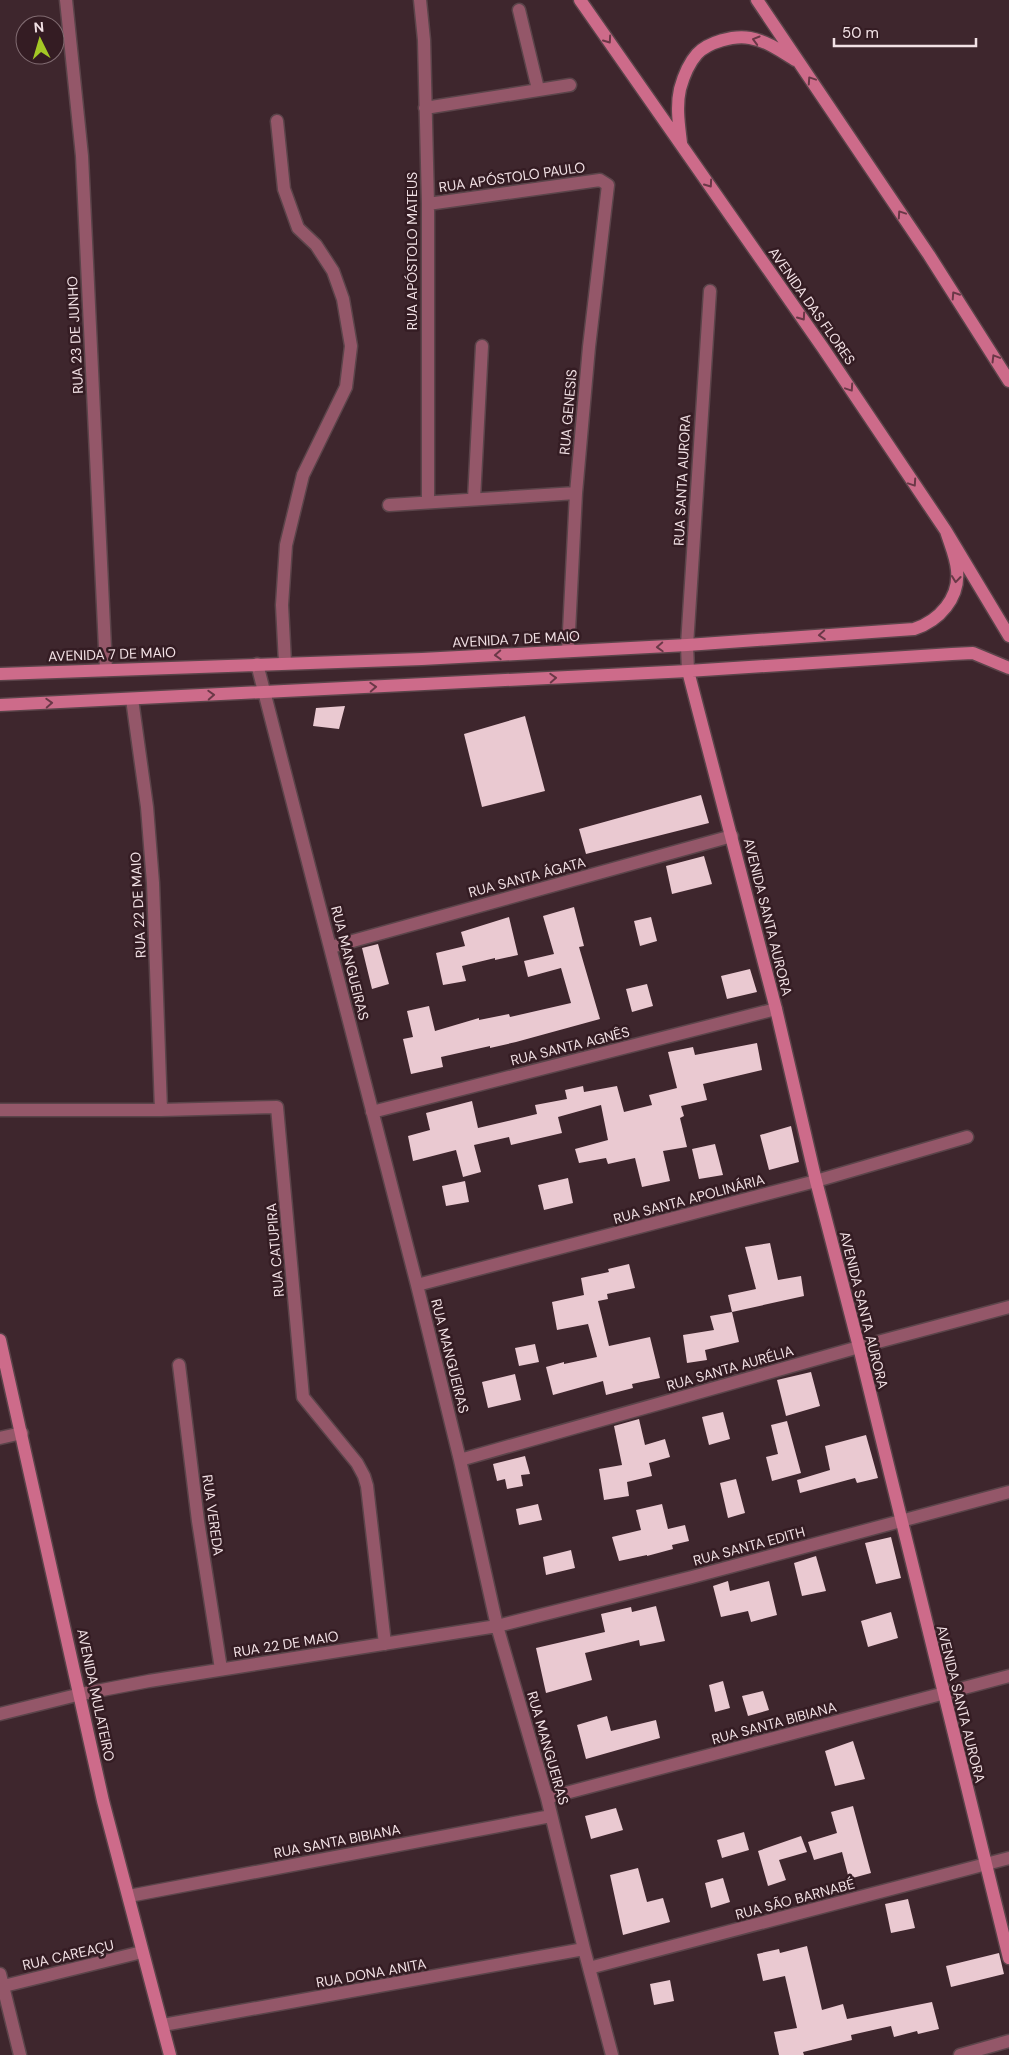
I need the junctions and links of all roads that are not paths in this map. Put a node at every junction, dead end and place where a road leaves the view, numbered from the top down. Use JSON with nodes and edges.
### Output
{"nodes":[{"id":1,"x":66,"y":0,"type":"edge"},
{"id":2,"x":420,"y":0,"type":"edge"},
{"id":3,"x":580,"y":0,"type":"edge"},
{"id":4,"x":757,"y":0,"type":"edge"},
{"id":5,"x":519,"y":10,"type":"dead end"},
{"id":6,"x":799,"y":62,"type":"junction"},
{"id":7,"x":570,"y":85,"type":"dead end"},
{"id":8,"x":538,"y":89,"type":"junction"},
{"id":9,"x":425,"y":108,"type":"junction"},
{"id":10,"x":277,"y":121,"type":"dead end"},
{"id":11,"x":681,"y":144,"type":"junction"},
{"id":12,"x":600,"y":180,"type":"joint"},
{"id":13,"x":428,"y":204,"type":"junction"},
{"id":14,"x":710,"y":291,"type":"dead end"},
{"id":15,"x":482,"y":346,"type":"dead end"},
{"id":16,"x":1009,"y":381,"type":"edge"},
{"id":17,"x":576,"y":493,"type":"junction"},
{"id":18,"x":474,"y":499,"type":"junction"},
{"id":19,"x":428,"y":502,"type":"junction"},
{"id":20,"x":389,"y":505,"type":"dead end"},
{"id":21,"x":946,"y":532,"type":"junction"},
{"id":22,"x":1009,"y":636,"type":"edge"},
{"id":23,"x":687,"y":645,"type":"junction"},
{"id":24,"x":568,"y":651,"type":"junction"},
{"id":25,"x":285,"y":663,"type":"junction"},
{"id":26,"x":257,"y":664,"type":"junction"},
{"id":27,"x":1009,"y":668,"type":"edge"},
{"id":28,"x":106,"y":670,"type":"junction"},
{"id":29,"x":688,"y":671,"type":"junction"},
{"id":30,"x":0,"y":674,"type":"edge"},
{"id":31,"x":264,"y":693,"type":"junction"},
{"id":32,"x":132,"y":699,"type":"junction"},
{"id":33,"x":0,"y":705,"type":"edge"},
{"id":34,"x":732,"y":836,"type":"junction"},
{"id":35,"x":331,"y":946,"type":"junction"},
{"id":36,"x":776,"y":1009,"type":"junction"},
{"id":37,"x":0,"y":1110,"type":"edge"},
{"id":38,"x":161,"y":1110,"type":"junction"},
{"id":39,"x":372,"y":1112,"type":"junction"},
{"id":40,"x":967,"y":1137,"type":"dead end"},
{"id":41,"x":816,"y":1181,"type":"junction"},
{"id":42,"x":417,"y":1285,"type":"junction"},
{"id":43,"x":1009,"y":1307,"type":"edge"},
{"id":44,"x":0,"y":1340,"type":"edge"},
{"id":45,"x":859,"y":1347,"type":"junction"},
{"id":46,"x":179,"y":1365,"type":"dead end"},
{"id":47,"x":22,"y":1433,"type":"junction"},
{"id":48,"x":0,"y":1438,"type":"edge"},
{"id":49,"x":460,"y":1460,"type":"junction"},
{"id":50,"x":1009,"y":1492,"type":"edge"},
{"id":51,"x":902,"y":1520,"type":"junction"},
{"id":52,"x":497,"y":1626,"type":"junction"},
{"id":53,"x":385,"y":1644,"type":"junction"},
{"id":54,"x":221,"y":1669,"type":"junction"},
{"id":55,"x":1009,"y":1676,"type":"edge"},
{"id":56,"x":81,"y":1694,"type":"junction"},
{"id":57,"x":944,"y":1694,"type":"junction"},
{"id":58,"x":0,"y":1714,"type":"edge"},
{"id":59,"x":547,"y":1798,"type":"junction"},
{"id":60,"x":552,"y":1816,"type":"junction"},
{"id":61,"x":1009,"y":1858,"type":"edge"},
{"id":62,"x":985,"y":1864,"type":"junction"},
{"id":63,"x":128,"y":1896,"type":"junction"},
{"id":64,"x":584,"y":1949,"type":"junction"},
{"id":65,"x":142,"y":1952,"type":"junction"},
{"id":66,"x":1009,"y":1958,"type":"edge"},
{"id":67,"x":589,"y":1968,"type":"junction"},
{"id":68,"x":1,"y":1982,"type":"edge"},
{"id":69,"x":163,"y":2025,"type":"junction"},
{"id":70,"x":1009,"y":2041,"type":"edge"},
{"id":71,"x":20,"y":2055,"type":"edge"},
{"id":72,"x":170,"y":2055,"type":"edge"},
{"id":73,"x":612,"y":2055,"type":"edge"},
{"id":74,"x":960,"y":2055,"type":"edge"}],
"edges":[{"from":1,"to":28,"type":"street","name":"RUA 23 DE JUNHO"},
{"from":2,"to":9,"type":"street","name":"RUA APÓSTOLO MATEUS"},
{"from":3,"to":11,"type":"main road","name":"AVENIDA DAS FLORES","one_way":true},
{"from":4,"to":6,"type":"main road"},
{"from":5,"to":8,"type":"street"},
{"from":6,"to":11,"type":"main road","one_way":true},
{"from":16,"to":6,"type":"main road","one_way":true},
{"from":7,"to":8,"type":"street"},
{"from":8,"to":9,"type":"street"},
{"from":9,"to":13,"type":"street","name":"RUA APÓSTOLO MATEUS"},
{"from":10,"to":25,"type":"street"},
{"from":11,"to":21,"type":"main road","name":"AVENIDA DAS FLORES","one_way":true},
{"from":12,"to":13,"type":"street","name":"RUA APÓSTOLO PAULO"},
{"from":12,"to":17,"type":"street","name":"RUA GENESIS"},
{"from":13,"to":19,"type":"street","name":"RUA APÓSTOLO MATEUS"},
{"from":14,"to":23,"type":"street","name":"RUA SANTA AURORA"},
{"from":15,"to":18,"type":"street"},
{"from":17,"to":18,"type":"street"},
{"from":17,"to":24,"type":"street","name":"RUA GENESIS"},
{"from":18,"to":19,"type":"street"},
{"from":19,"to":20,"type":"street"},
{"from":21,"to":22,"type":"main road","name":"AVENIDA DAS FLORES"},
{"from":21,"to":23,"type":"main road","name":"AVENIDA 7 DE MAIO","one_way":true},
{"from":23,"to":24,"type":"main road","name":"AVENIDA 7 DE MAIO","one_way":true},
{"from":23,"to":29,"type":"street","name":"RUA SANTA AURORA"},
{"from":24,"to":25,"type":"main road","name":"AVENIDA 7 DE MAIO","one_way":true},
{"from":25,"to":26,"type":"main road","name":"AVENIDA 7 DE MAIO"},
{"from":26,"to":28,"type":"main road","name":"AVENIDA 7 DE MAIO"},
{"from":26,"to":31,"type":"street","name":"RUA MANGUEIRAS"},
{"from":27,"to":29,"type":"main road"},
{"from":28,"to":30,"type":"main road","name":"AVENIDA 7 DE MAIO"},
{"from":31,"to":29,"type":"main road","one_way":true},
{"from":29,"to":34,"type":"main road","name":"AVENIDA SANTA AURORA"},
{"from":32,"to":31,"type":"main road","one_way":true},
{"from":31,"to":35,"type":"street","name":"RUA MANGUEIRAS"},
{"from":33,"to":32,"type":"main road","one_way":true},
{"from":32,"to":38,"type":"street","name":"RUA 22 DE MAIO"},
{"from":34,"to":35,"type":"street","name":"RUA SANTA ÁGATA"},
{"from":34,"to":36,"type":"main road","name":"AVENIDA SANTA AURORA"},
{"from":35,"to":39,"type":"street","name":"RUA MANGUEIRAS"},
{"from":36,"to":39,"type":"street","name":"RUA SANTA AGNÊS"},
{"from":36,"to":41,"type":"main road","name":"AVENIDA SANTA AURORA"},
{"from":37,"to":38,"type":"street","name":"RUA CATUPIRA"},
{"from":38,"to":53,"type":"street","name":"RUA CATUPIRA"},
{"from":39,"to":42,"type":"street","name":"RUA MANGUEIRAS"},
{"from":40,"to":41,"type":"street","name":"RUA SANTA APOLINÁRIA"},
{"from":41,"to":42,"type":"street","name":"RUA SANTA APOLINÁRIA"},
{"from":41,"to":45,"type":"main road","name":"AVENIDA SANTA AURORA"},
{"from":42,"to":49,"type":"street","name":"RUA MANGUEIRAS"},
{"from":43,"to":45,"type":"street","name":"RUA SANTA AURÉLIA"},
{"from":44,"to":47,"type":"main road","name":"AVENIDA MULATEIRO"},
{"from":45,"to":49,"type":"street","name":"RUA SANTA AURÉLIA"},
{"from":45,"to":51,"type":"main road","name":"AVENIDA SANTA AURORA"},
{"from":46,"to":54,"type":"street","name":"RUA VEREDA"},
{"from":47,"to":48,"type":"street"},
{"from":47,"to":56,"type":"main road","name":"AVENIDA MULATEIRO"},
{"from":49,"to":52,"type":"street","name":"RUA MANGUEIRAS"},
{"from":50,"to":51,"type":"street","name":"RUA SANTA EDITH"},
{"from":51,"to":52,"type":"street","name":"RUA SANTA EDITH"},
{"from":51,"to":57,"type":"main road","name":"AVENIDA SANTA AURORA"},
{"from":52,"to":53,"type":"street","name":"RUA 22 DE MAIO"},
{"from":52,"to":59,"type":"street","name":"RUA MANGUEIRAS"},
{"from":53,"to":54,"type":"street","name":"RUA 22 DE MAIO"},
{"from":54,"to":56,"type":"street","name":"RUA 22 DE MAIO"},
{"from":55,"to":57,"type":"street","name":"RUA SANTA BIBIANA"},
{"from":56,"to":58,"type":"street"},
{"from":56,"to":63,"type":"main road","name":"AVENIDA MULATEIRO"},
{"from":57,"to":59,"type":"street","name":"RUA SANTA BIBIANA"},
{"from":57,"to":62,"type":"main road","name":"AVENIDA SANTA AURORA"},
{"from":59,"to":60,"type":"street","name":"RUA MANGUEIRAS"},
{"from":60,"to":63,"type":"street","name":"RUA SANTA BIBIANA"},
{"from":60,"to":64,"type":"street","name":"RUA MANGUEIRAS"},
{"from":61,"to":62,"type":"street","name":"RUA SÃO BARNABÉ"},
{"from":62,"to":66,"type":"main road","name":"AVENIDA SANTA AURORA"},
{"from":62,"to":67,"type":"street","name":"RUA SÃO BARNABÉ"},
{"from":63,"to":65,"type":"main road","name":"AVENIDA MULATEIRO"},
{"from":64,"to":67,"type":"street","name":"RUA MANGUEIRAS"},
{"from":64,"to":69,"type":"street","name":"RUA DONA ANITA"},
{"from":65,"to":68,"type":"street","name":"RUA CAREAÇU"},
{"from":65,"to":69,"type":"main road","name":"AVENIDA MULATEIRO"},
{"from":67,"to":73,"type":"street","name":"RUA MANGUEIRAS"},
{"from":68,"to":71,"type":"street"},
{"from":69,"to":72,"type":"main road","name":"AVENIDA MULATEIRO"},
{"from":70,"to":74,"type":"street"}]}
